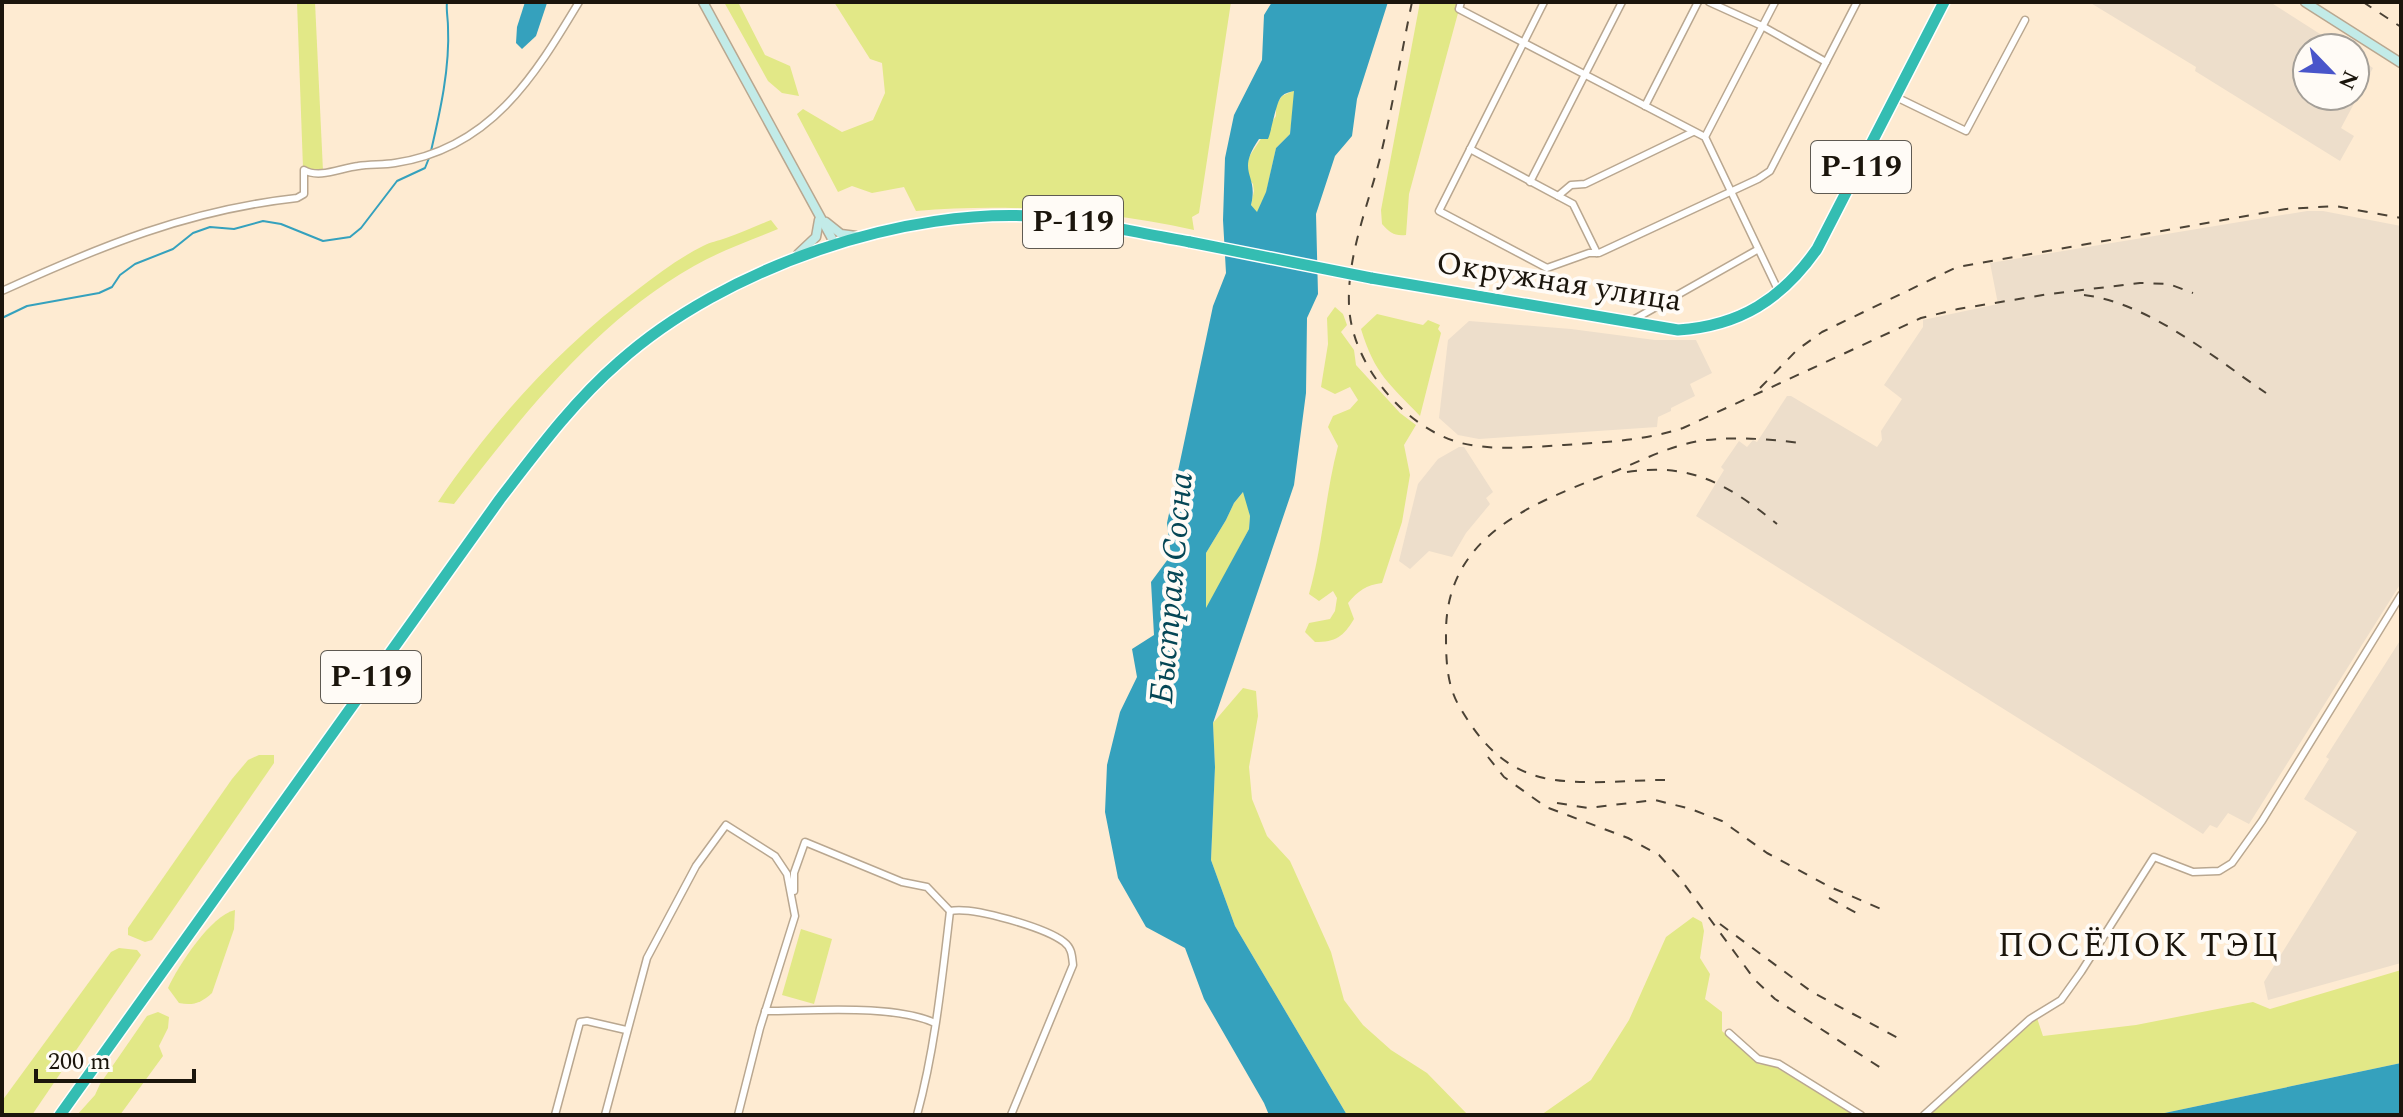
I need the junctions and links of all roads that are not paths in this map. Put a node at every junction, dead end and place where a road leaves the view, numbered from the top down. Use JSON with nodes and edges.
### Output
{"nodes":[{"id":1,"x":579,"y":2,"type":"edge"},
{"id":2,"x":703,"y":2,"type":"edge"},
{"id":3,"x":1544,"y":2,"type":"edge"},
{"id":4,"x":1622,"y":2,"type":"edge"},
{"id":5,"x":1698,"y":2,"type":"edge"},
{"id":6,"x":1709,"y":2,"type":"edge"},
{"id":7,"x":1775,"y":2,"type":"edge"},
{"id":8,"x":1857,"y":2,"type":"edge"},
{"id":9,"x":1944,"y":2,"type":"edge"},
{"id":10,"x":2305,"y":2,"type":"edge"},
{"id":11,"x":1460,"y":6,"type":"edge"},
{"id":12,"x":2025,"y":20,"type":"dead end"},
{"id":13,"x":1762,"y":26,"type":"junction"},
{"id":14,"x":1523,"y":42,"type":"junction"},
{"id":15,"x":1826,"y":62,"type":"junction"},
{"id":16,"x":2401,"y":63,"type":"edge"},
{"id":17,"x":1583,"y":74,"type":"junction"},
{"id":18,"x":1896,"y":97,"type":"junction"},
{"id":19,"x":1645,"y":106,"type":"junction"},
{"id":20,"x":1693,"y":132,"type":"junction"},
{"id":21,"x":1705,"y":137,"type":"junction"},
{"id":22,"x":1470,"y":149,"type":"junction"},
{"id":23,"x":1530,"y":182,"type":"junction"},
{"id":24,"x":1731,"y":191,"type":"junction"},
{"id":25,"x":1558,"y":196,"type":"junction"},
{"id":26,"x":819,"y":216,"type":"junction"},
{"id":27,"x":860,"y":237,"type":"junction"},
{"id":28,"x":835,"y":244,"type":"junction"},
{"id":29,"x":1757,"y":250,"type":"junction"},
{"id":30,"x":1597,"y":253,"type":"junction"},
{"id":31,"x":789,"y":263,"type":"junction"},
{"id":32,"x":2,"y":291,"type":"edge"},
{"id":33,"x":1779,"y":292,"type":"junction"},
{"id":34,"x":1626,"y":323,"type":"junction"},
{"id":35,"x":2401,"y":595,"type":"edge"},
{"id":36,"x":794,"y":907,"type":"junction"},
{"id":37,"x":950,"y":911,"type":"junction"},
{"id":38,"x":765,"y":1011,"type":"junction"},
{"id":39,"x":935,"y":1023,"type":"junction"},
{"id":40,"x":626,"y":1030,"type":"junction"},
{"id":41,"x":1729,"y":1033,"type":"dead end"},
{"id":42,"x":60,"y":1115,"type":"edge"},
{"id":43,"x":555,"y":1115,"type":"edge"},
{"id":44,"x":605,"y":1115,"type":"edge"},
{"id":45,"x":738,"y":1115,"type":"edge"},
{"id":46,"x":917,"y":1115,"type":"edge"},
{"id":47,"x":1011,"y":1115,"type":"edge"},
{"id":48,"x":1861,"y":1115,"type":"edge"},
{"id":49,"x":1924,"y":1115,"type":"edge"}],
"edges":[{"from":1,"to":32,"type":"street"},
{"from":2,"to":26,"type":"main road"},
{"from":3,"to":14,"type":"street"},
{"from":4,"to":17,"type":"street"},
{"from":5,"to":19,"type":"street"},
{"from":6,"to":13,"type":"street"},
{"from":7,"to":13,"type":"street"},
{"from":8,"to":15,"type":"street"},
{"from":9,"to":18,"type":"highway","name":"Окружная улица","number":"Р-119"},
{"from":10,"to":16,"type":"main road"},
{"from":11,"to":14,"type":"street"},
{"from":12,"to":18,"type":"street"},
{"from":13,"to":15,"type":"street"},
{"from":13,"to":21,"type":"street"},
{"from":14,"to":17,"type":"street"},
{"from":14,"to":22,"type":"street"},
{"from":15,"to":24,"type":"street"},
{"from":17,"to":19,"type":"street"},
{"from":17,"to":23,"type":"street"},
{"from":18,"to":33,"type":"highway","name":"Окружная улица","number":"Р-119"},
{"from":19,"to":20,"type":"street"},
{"from":20,"to":21,"type":"street"},
{"from":20,"to":25,"type":"street"},
{"from":21,"to":24,"type":"street"},
{"from":22,"to":23,"type":"street"},
{"from":22,"to":30,"type":"street"},
{"from":23,"to":25,"type":"street"},
{"from":24,"to":29,"type":"street"},
{"from":24,"to":30,"type":"street"},
{"from":25,"to":30,"type":"street"},
{"from":26,"to":27,"type":"main road"},
{"from":26,"to":28,"type":"main road"},
{"from":26,"to":31,"type":"main road"},
{"from":27,"to":28,"type":"highway","number":"Р-119"},
{"from":27,"to":34,"type":"highway","name":"Окружная улица","number":"Р-119","bridge":true},
{"from":28,"to":31,"type":"highway","number":"Р-119"},
{"from":29,"to":33,"type":"street"},
{"from":29,"to":34,"type":"street"},
{"from":31,"to":42,"type":"highway","number":"Р-119"},
{"from":33,"to":34,"type":"highway","name":"Окружная улица","number":"Р-119"},
{"from":35,"to":49,"type":"street"},
{"from":36,"to":37,"type":"street"},
{"from":36,"to":38,"type":"street"},
{"from":36,"to":40,"type":"street"},
{"from":37,"to":39,"type":"street"},
{"from":37,"to":47,"type":"street"},
{"from":38,"to":39,"type":"street"},
{"from":38,"to":45,"type":"street"},
{"from":39,"to":46,"type":"street"},
{"from":40,"to":43,"type":"street"},
{"from":40,"to":44,"type":"street"},
{"from":41,"to":48,"type":"street"}]}
